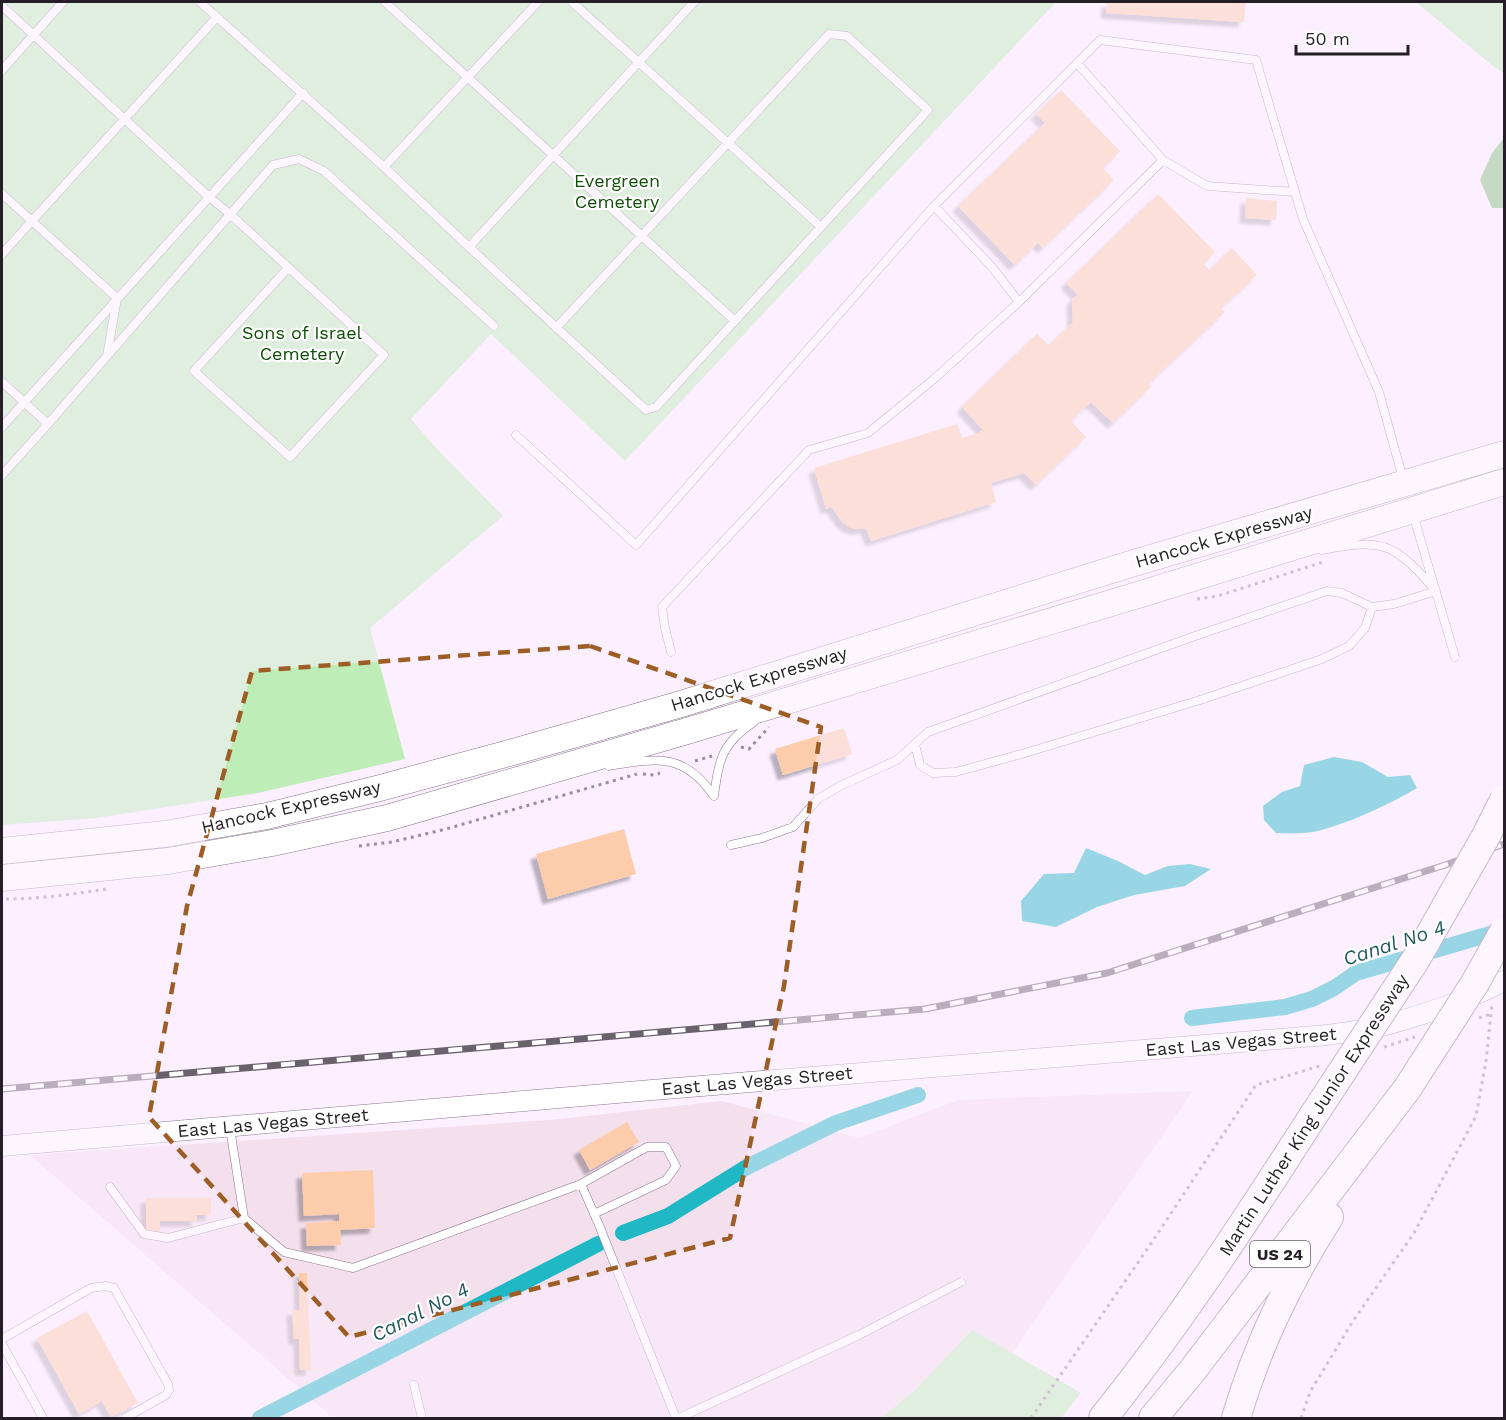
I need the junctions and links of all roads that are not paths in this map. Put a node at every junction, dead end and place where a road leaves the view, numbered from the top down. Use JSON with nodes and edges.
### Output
{"nodes":[{"id":1,"x":63,"y":2,"type":"edge"},
{"id":2,"x":200,"y":2,"type":"edge"},
{"id":3,"x":385,"y":2,"type":"edge"},
{"id":4,"x":538,"y":2,"type":"edge"},
{"id":5,"x":572,"y":2,"type":"edge"},
{"id":6,"x":694,"y":2,"type":"edge"},
{"id":7,"x":2,"y":6,"type":"edge"},
{"id":8,"x":217,"y":17,"type":"junction"},
{"id":9,"x":33,"y":35,"type":"junction"},
{"id":10,"x":639,"y":62,"type":"junction"},
{"id":11,"x":1077,"y":63,"type":"junction"},
{"id":12,"x":2,"y":70,"type":"edge"},
{"id":13,"x":467,"y":77,"type":"junction"},
{"id":14,"x":303,"y":93,"type":"junction"},
{"id":15,"x":125,"y":118,"type":"junction"},
{"id":16,"x":728,"y":143,"type":"junction"},
{"id":17,"x":553,"y":156,"type":"junction"},
{"id":18,"x":1163,"y":160,"type":"junction"},
{"id":19,"x":384,"y":167,"type":"junction"},
{"id":20,"x":1295,"y":192,"type":"junction"},
{"id":21,"x":2,"y":194,"type":"edge"},
{"id":22,"x":209,"y":197,"type":"junction"},
{"id":23,"x":934,"y":206,"type":"junction"},
{"id":24,"x":231,"y":215,"type":"junction"},
{"id":25,"x":31,"y":221,"type":"junction"},
{"id":26,"x":821,"y":227,"type":"junction"},
{"id":27,"x":641,"y":237,"type":"junction"},
{"id":28,"x":469,"y":247,"type":"junction"},
{"id":29,"x":2,"y":254,"type":"edge"},
{"id":30,"x":288,"y":268,"type":"junction"},
{"id":31,"x":117,"y":298,"type":"junction"},
{"id":32,"x":1019,"y":302,"type":"junction"},
{"id":33,"x":735,"y":321,"type":"junction"},
{"id":34,"x":494,"y":326,"type":"dead end"},
{"id":35,"x":556,"y":328,"type":"junction"},
{"id":36,"x":107,"y":357,"type":"junction"},
{"id":37,"x":2,"y":382,"type":"edge"},
{"id":38,"x":24,"y":402,"type":"junction"},
{"id":39,"x":48,"y":424,"type":"junction"},
{"id":40,"x":2,"y":427,"type":"edge"},
{"id":41,"x":516,"y":435,"type":"dead end"},
{"id":42,"x":1504,"y":453,"type":"edge"},
{"id":43,"x":2,"y":475,"type":"edge"},
{"id":44,"x":1504,"y":482,"type":"edge"},
{"id":45,"x":1408,"y":497,"type":"junction"},
{"id":46,"x":1318,"y":551,"type":"dead end"},
{"id":47,"x":1295,"y":556,"type":"dead end"},
{"id":48,"x":1215,"y":571,"type":"junction"},
{"id":49,"x":1436,"y":591,"type":"junction"},
{"id":50,"x":1372,"y":607,"type":"junction"},
{"id":51,"x":671,"y":652,"type":"dead end"},
{"id":52,"x":1455,"y":657,"type":"dead end"},
{"id":53,"x":796,"y":698,"type":"junction"},
{"id":54,"x":915,"y":744,"type":"junction"},
{"id":55,"x":599,"y":767,"type":"dead end"},
{"id":56,"x":587,"y":769,"type":"dead end"},
{"id":57,"x":517,"y":780,"type":"junction"},
{"id":58,"x":1504,"y":800,"type":"edge"},
{"id":59,"x":731,"y":846,"type":"dead end"},
{"id":60,"x":2,"y":851,"type":"edge"},
{"id":61,"x":2,"y":878,"type":"edge"},
{"id":62,"x":1504,"y":931,"type":"edge"},
{"id":63,"x":1500,"y":984,"type":"edge"},
{"id":64,"x":1407,"y":1089,"type":"junction"},
{"id":65,"x":230,"y":1127,"type":"junction"},
{"id":66,"x":2,"y":1146,"type":"edge"},
{"id":67,"x":581,"y":1185,"type":"junction"},
{"id":68,"x":110,"y":1187,"type":"dead end"},
{"id":69,"x":594,"y":1214,"type":"junction"},
{"id":70,"x":244,"y":1218,"type":"junction"},
{"id":71,"x":961,"y":1282,"type":"dead end"},
{"id":72,"x":2,"y":1339,"type":"edge"},
{"id":73,"x":2,"y":1344,"type":"edge"},
{"id":74,"x":414,"y":1385,"type":"dead end"},
{"id":75,"x":43,"y":1419,"type":"edge"},
{"id":76,"x":125,"y":1419,"type":"edge"},
{"id":77,"x":422,"y":1419,"type":"edge"},
{"id":78,"x":678,"y":1419,"type":"edge"},
{"id":79,"x":1103,"y":1419,"type":"edge"},
{"id":80,"x":1153,"y":1419,"type":"edge"},
{"id":81,"x":1236,"y":1419,"type":"edge"}],
"edges":[{"from":1,"to":9,"type":"lane"},
{"from":2,"to":8,"type":"lane"},
{"from":3,"to":13,"type":"lane"},
{"from":4,"to":13,"type":"lane"},
{"from":5,"to":10,"type":"lane"},
{"from":6,"to":10,"type":"lane"},
{"from":7,"to":9,"type":"lane"},
{"from":8,"to":14,"type":"lane"},
{"from":8,"to":15,"type":"lane"},
{"from":9,"to":12,"type":"lane"},
{"from":9,"to":15,"type":"lane"},
{"from":10,"to":16,"type":"lane"},
{"from":10,"to":17,"type":"lane"},
{"from":11,"to":18,"type":"lane"},
{"from":11,"to":20,"type":"lane"},
{"from":11,"to":23,"type":"lane"},
{"from":13,"to":17,"type":"lane"},
{"from":13,"to":19,"type":"lane"},
{"from":14,"to":19,"type":"lane"},
{"from":14,"to":22,"type":"lane"},
{"from":15,"to":22,"type":"lane"},
{"from":15,"to":25,"type":"lane"},
{"from":16,"to":26,"type":"lane"},
{"from":16,"to":26,"type":"lane"},
{"from":16,"to":27,"type":"lane"},
{"from":17,"to":27,"type":"lane"},
{"from":17,"to":28,"type":"lane"},
{"from":18,"to":20,"type":"lane"},
{"from":18,"to":32,"type":"lane"},
{"from":19,"to":28,"type":"lane"},
{"from":20,"to":45,"type":"lane"},
{"from":21,"to":25,"type":"lane"},
{"from":22,"to":24,"type":"lane"},
{"from":22,"to":31,"type":"lane"},
{"from":23,"to":32,"type":"lane"},
{"from":23,"to":41,"type":"lane"},
{"from":24,"to":30,"type":"lane"},
{"from":24,"to":34,"type":"lane"},
{"from":24,"to":36,"type":"lane"},
{"from":25,"to":29,"type":"lane"},
{"from":25,"to":31,"type":"lane"},
{"from":26,"to":33,"type":"lane"},
{"from":27,"to":33,"type":"lane"},
{"from":27,"to":35,"type":"lane"},
{"from":28,"to":35,"type":"lane"},
{"from":30,"to":30,"type":"lane"},
{"from":31,"to":36,"type":"lane"},
{"from":31,"to":38,"type":"lane"},
{"from":32,"to":51,"type":"lane"},
{"from":33,"to":35,"type":"lane"},
{"from":36,"to":39,"type":"lane"},
{"from":37,"to":38,"type":"lane"},
{"from":38,"to":39,"type":"lane"},
{"from":38,"to":40,"type":"lane"},
{"from":39,"to":43,"type":"lane"},
{"from":42,"to":45,"type":"main road","name":"Hancock Expressway"},
{"from":44,"to":45,"type":"main road","name":"Hancock Expressway"},
{"from":45,"to":48,"type":"main road","name":"Hancock Expressway"},
{"from":45,"to":49,"type":"lane"},
{"from":45,"to":60,"type":"main road","name":"Hancock Expressway"},
{"from":46,"to":49,"type":"lane"},
{"from":47,"to":48,"type":"lane"},
{"from":48,"to":53,"type":"main road","name":"Hancock Expressway"},
{"from":49,"to":50,"type":"lane"},
{"from":49,"to":52,"type":"lane"},
{"from":50,"to":54,"type":"lane"},
{"from":50,"to":54,"type":"lane"},
{"from":53,"to":55,"type":"lane"},
{"from":53,"to":57,"type":"main road","name":"Hancock Expressway"},
{"from":54,"to":59,"type":"lane"},
{"from":56,"to":57,"type":"lane"},
{"from":57,"to":61,"type":"main road","name":"Hancock Expressway"},
{"from":58,"to":79,"type":"highway","name":"Martin Luther King Junior Expressway","number":"US 24","bridge":true},
{"from":62,"to":64,"type":"highway","number":"US 24","bridge":true},
{"from":63,"to":65,"type":"street","name":"East Las Vegas Street"},
{"from":64,"to":80,"type":"highway","number":"US 24"},
{"from":64,"to":81,"type":"highway"},
{"from":65,"to":66,"type":"street","name":"East Las Vegas Street"},
{"from":65,"to":70,"type":"lane"},
{"from":67,"to":69,"type":"lane"},
{"from":67,"to":69,"type":"lane"},
{"from":67,"to":70,"type":"lane"},
{"from":68,"to":70,"type":"lane"},
{"from":69,"to":78,"type":"lane"},
{"from":71,"to":78,"type":"lane"},
{"from":72,"to":76,"type":"lane"},
{"from":73,"to":75,"type":"lane"},
{"from":74,"to":77,"type":"lane"}]}
